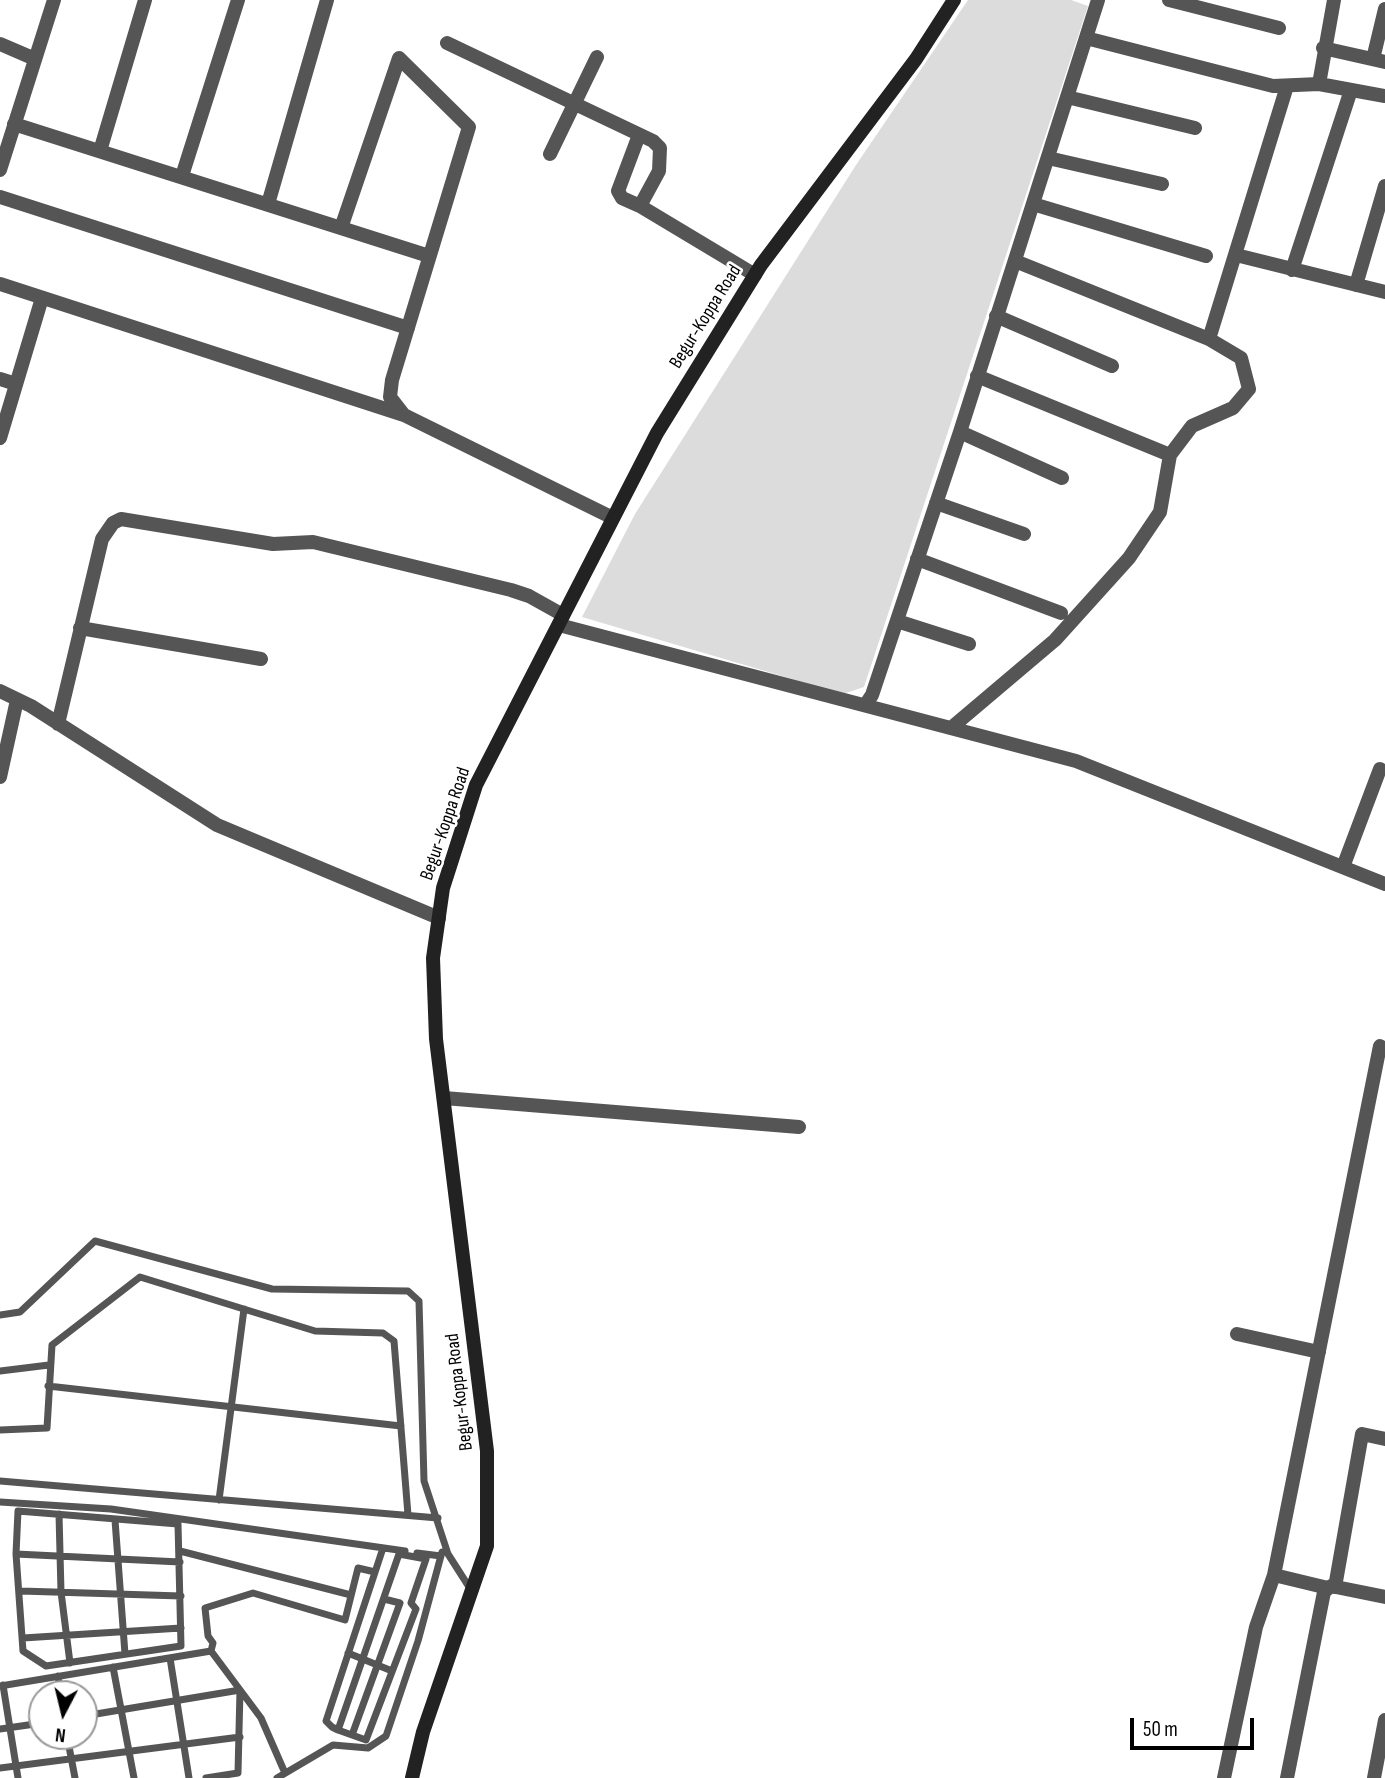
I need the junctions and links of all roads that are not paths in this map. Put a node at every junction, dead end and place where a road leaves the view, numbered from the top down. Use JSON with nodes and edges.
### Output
{"nodes":[{"id":1,"x":54,"y":0,"type":"edge"},
{"id":2,"x":145,"y":0,"type":"edge"},
{"id":3,"x":238,"y":0,"type":"edge"},
{"id":4,"x":327,"y":0,"type":"edge"},
{"id":5,"x":954,"y":0,"type":"edge"},
{"id":6,"x":1098,"y":0,"type":"edge"},
{"id":7,"x":1169,"y":0,"type":"edge"},
{"id":8,"x":1334,"y":0,"type":"edge"},
{"id":9,"x":1385,"y":9,"type":"edge"},
{"id":10,"x":1279,"y":28,"type":"dead end"},
{"id":11,"x":1086,"y":38,"type":"junction"},
{"id":12,"x":447,"y":43,"type":"dead end"},
{"id":13,"x":0,"y":44,"type":"edge"},
{"id":14,"x":1323,"y":48,"type":"junction"},
{"id":15,"x":597,"y":57,"type":"dead end"},
{"id":16,"x":35,"y":59,"type":"junction"},
{"id":17,"x":1379,"y":60,"type":"edge"},
{"id":18,"x":1319,"y":84,"type":"junction"},
{"id":19,"x":1287,"y":86,"type":"junction"},
{"id":20,"x":1352,"y":90,"type":"junction"},
{"id":21,"x":1385,"y":96,"type":"edge"},
{"id":22,"x":1067,"y":97,"type":"junction"},
{"id":23,"x":573,"y":103,"type":"junction"},
{"id":24,"x":14,"y":124,"type":"junction"},
{"id":25,"x":1195,"y":128,"type":"dead end"},
{"id":26,"x":639,"y":135,"type":"junction"},
{"id":27,"x":100,"y":150,"type":"junction"},
{"id":28,"x":550,"y":154,"type":"dead end"},
{"id":29,"x":1048,"y":158,"type":"junction"},
{"id":30,"x":0,"y":170,"type":"edge"},
{"id":31,"x":182,"y":176,"type":"junction"},
{"id":32,"x":1162,"y":184,"type":"dead end"},
{"id":33,"x":1385,"y":186,"type":"edge"},
{"id":34,"x":0,"y":197,"type":"edge"},
{"id":35,"x":268,"y":204,"type":"junction"},
{"id":36,"x":1033,"y":204,"type":"junction"},
{"id":37,"x":640,"y":205,"type":"junction"},
{"id":38,"x":341,"y":228,"type":"junction"},
{"id":39,"x":1236,"y":255,"type":"junction"},
{"id":40,"x":429,"y":256,"type":"junction"},
{"id":41,"x":1206,"y":256,"type":"dead end"},
{"id":42,"x":1015,"y":261,"type":"junction"},
{"id":43,"x":1292,"y":270,"type":"junction"},
{"id":44,"x":755,"y":275,"type":"junction"},
{"id":45,"x":0,"y":284,"type":"edge"},
{"id":46,"x":1356,"y":285,"type":"junction"},
{"id":47,"x":1385,"y":292,"type":"edge"},
{"id":48,"x":41,"y":298,"type":"junction"},
{"id":49,"x":996,"y":316,"type":"junction"},
{"id":50,"x":408,"y":328,"type":"junction"},
{"id":51,"x":1209,"y":339,"type":"junction"},
{"id":52,"x":1112,"y":366,"type":"dead end"},
{"id":53,"x":978,"y":376,"type":"junction"},
{"id":54,"x":0,"y":379,"type":"edge"},
{"id":55,"x":16,"y":384,"type":"junction"},
{"id":56,"x":404,"y":415,"type":"junction"},
{"id":57,"x":960,"y":432,"type":"junction"},
{"id":58,"x":0,"y":438,"type":"edge"},
{"id":59,"x":1170,"y":455,"type":"junction"},
{"id":60,"x":1062,"y":478,"type":"dead end"},
{"id":61,"x":936,"y":503,"type":"junction"},
{"id":62,"x":613,"y":518,"type":"junction"},
{"id":63,"x":1024,"y":534,"type":"dead end"},
{"id":64,"x":917,"y":559,"type":"junction"},
{"id":65,"x":1062,"y":613,"type":"dead end"},
{"id":66,"x":561,"y":620,"type":"junction"},
{"id":67,"x":897,"y":621,"type":"junction"},
{"id":68,"x":80,"y":628,"type":"junction"},
{"id":69,"x":969,"y":644,"type":"dead end"},
{"id":70,"x":261,"y":659,"type":"dead end"},
{"id":71,"x":0,"y":691,"type":"edge"},
{"id":72,"x":17,"y":700,"type":"junction"},
{"id":73,"x":866,"y":704,"type":"junction"},
{"id":74,"x":58,"y":723,"type":"junction"},
{"id":75,"x":951,"y":728,"type":"junction"},
{"id":76,"x":1380,"y":769,"type":"dead end"},
{"id":77,"x":0,"y":777,"type":"edge"},
{"id":78,"x":1343,"y":867,"type":"junction"},
{"id":79,"x":1385,"y":884,"type":"edge"},
{"id":80,"x":439,"y":918,"type":"junction"},
{"id":81,"x":1380,"y":1046,"type":"dead end"},
{"id":82,"x":444,"y":1098,"type":"junction"},
{"id":83,"x":799,"y":1127,"type":"dead end"},
{"id":84,"x":244,"y":1308,"type":"junction"},
{"id":85,"x":0,"y":1315,"type":"edge"},
{"id":86,"x":1237,"y":1334,"type":"dead end"},
{"id":87,"x":1319,"y":1352,"type":"junction"},
{"id":88,"x":49,"y":1365,"type":"junction"},
{"id":89,"x":0,"y":1371,"type":"edge"},
{"id":90,"x":48,"y":1386,"type":"junction"},
{"id":91,"x":230,"y":1407,"type":"junction"},
{"id":92,"x":401,"y":1426,"type":"junction"},
{"id":93,"x":0,"y":1430,"type":"edge"},
{"id":94,"x":1385,"y":1439,"type":"edge"},
{"id":95,"x":0,"y":1481,"type":"edge"},
{"id":96,"x":219,"y":1500,"type":"junction"},
{"id":97,"x":0,"y":1502,"type":"edge"},
{"id":98,"x":59,"y":1514,"type":"junction"},
{"id":99,"x":408,"y":1515,"type":"junction"},
{"id":100,"x":438,"y":1518,"type":"junction"},
{"id":101,"x":115,"y":1520,"type":"junction"},
{"id":102,"x":446,"y":1538,"type":"junction"},
{"id":103,"x":383,"y":1548,"type":"junction"},
{"id":104,"x":180,"y":1552,"type":"junction"},
{"id":105,"x":16,"y":1554,"type":"junction"},
{"id":106,"x":60,"y":1556,"type":"junction"},
{"id":107,"x":440,"y":1556,"type":"junction"},
{"id":108,"x":116,"y":1558,"type":"junction"},
{"id":109,"x":180,"y":1562,"type":"junction"},
{"id":110,"x":375,"y":1572,"type":"junction"},
{"id":111,"x":1274,"y":1575,"type":"junction"},
{"id":112,"x":1331,"y":1588,"type":"junction"},
{"id":113,"x":21,"y":1591,"type":"junction"},
{"id":114,"x":472,"y":1591,"type":"junction"},
{"id":115,"x":61,"y":1592,"type":"junction"},
{"id":116,"x":119,"y":1594,"type":"junction"},
{"id":117,"x":351,"y":1595,"type":"junction"},
{"id":118,"x":181,"y":1596,"type":"junction"},
{"id":119,"x":1385,"y":1597,"type":"edge"},
{"id":120,"x":384,"y":1599,"type":"junction"},
{"id":121,"x":181,"y":1628,"type":"junction"},
{"id":122,"x":121,"y":1632,"type":"junction"},
{"id":123,"x":66,"y":1636,"type":"junction"},
{"id":124,"x":23,"y":1638,"type":"junction"},
{"id":125,"x":211,"y":1651,"type":"junction"},
{"id":126,"x":348,"y":1653,"type":"junction"},
{"id":127,"x":125,"y":1654,"type":"junction"},
{"id":128,"x":170,"y":1658,"type":"junction"},
{"id":129,"x":363,"y":1660,"type":"junction"},
{"id":130,"x":69,"y":1663,"type":"junction"},
{"id":131,"x":378,"y":1665,"type":"junction"},
{"id":132,"x":113,"y":1667,"type":"junction"},
{"id":133,"x":392,"y":1671,"type":"junction"},
{"id":134,"x":58,"y":1676,"type":"junction"},
{"id":135,"x":59,"y":1680,"type":"edge"},
{"id":136,"x":1,"y":1685,"type":"edge"},
{"id":137,"x":240,"y":1690,"type":"junction"},
{"id":138,"x":177,"y":1701,"type":"junction"},
{"id":139,"x":120,"y":1710,"type":"junction"},
{"id":140,"x":98,"y":1714,"type":"edge"},
{"id":141,"x":1385,"y":1720,"type":"edge"},
{"id":142,"x":28,"y":1725,"type":"edge"},
{"id":143,"x":10,"y":1727,"type":"junction"},
{"id":144,"x":0,"y":1729,"type":"edge"},
{"id":145,"x":338,"y":1730,"type":"junction"},
{"id":146,"x":352,"y":1735,"type":"junction"},
{"id":147,"x":240,"y":1737,"type":"junction"},
{"id":148,"x":183,"y":1744,"type":"junction"},
{"id":149,"x":70,"y":1750,"type":"edge"},
{"id":150,"x":128,"y":1751,"type":"junction"},
{"id":151,"x":71,"y":1759,"type":"junction"},
{"id":152,"x":15,"y":1766,"type":"junction"},
{"id":153,"x":0,"y":1768,"type":"edge"},
{"id":154,"x":285,"y":1773,"type":"junction"},
{"id":155,"x":18,"y":1778,"type":"edge"},
{"id":156,"x":75,"y":1778,"type":"edge"},
{"id":157,"x":134,"y":1778,"type":"edge"},
{"id":158,"x":189,"y":1778,"type":"edge"},
{"id":159,"x":206,"y":1778,"type":"edge"},
{"id":160,"x":278,"y":1778,"type":"edge"},
{"id":161,"x":412,"y":1778,"type":"edge"},
{"id":162,"x":1224,"y":1778,"type":"edge"},
{"id":163,"x":1287,"y":1778,"type":"edge"},
{"id":164,"x":1374,"y":1778,"type":"edge"}],
"edges":[{"from":1,"to":16,"type":"street"},
{"from":2,"to":27,"type":"street"},
{"from":3,"to":31,"type":"street"},
{"from":4,"to":35,"type":"street"},
{"from":5,"to":44,"type":"main road","name":"Begur-Koppa Road"},
{"from":6,"to":11,"type":"street"},
{"from":7,"to":10,"type":"street"},
{"from":8,"to":14,"type":"street"},
{"from":9,"to":17,"type":"street"},
{"from":11,"to":19,"type":"street"},
{"from":11,"to":22,"type":"street"},
{"from":12,"to":23,"type":"street"},
{"from":13,"to":16,"type":"street"},
{"from":14,"to":17,"type":"street"},
{"from":14,"to":18,"type":"street"},
{"from":15,"to":23,"type":"street"},
{"from":16,"to":24,"type":"street"},
{"from":18,"to":19,"type":"street"},
{"from":18,"to":20,"type":"street"},
{"from":19,"to":39,"type":"street"},
{"from":20,"to":21,"type":"street"},
{"from":20,"to":43,"type":"street"},
{"from":22,"to":25,"type":"street"},
{"from":22,"to":29,"type":"street"},
{"from":23,"to":26,"type":"street"},
{"from":23,"to":28,"type":"street"},
{"from":24,"to":27,"type":"street"},
{"from":24,"to":30,"type":"street"},
{"from":26,"to":37,"type":"street"},
{"from":26,"to":37,"type":"street"},
{"from":27,"to":31,"type":"street"},
{"from":29,"to":32,"type":"street"},
{"from":29,"to":36,"type":"street"},
{"from":31,"to":35,"type":"street"},
{"from":33,"to":46,"type":"street"},
{"from":34,"to":50,"type":"street"},
{"from":35,"to":38,"type":"street"},
{"from":36,"to":41,"type":"street"},
{"from":36,"to":42,"type":"street"},
{"from":37,"to":44,"type":"street"},
{"from":38,"to":40,"type":"street"},
{"from":38,"to":40,"type":"street"},
{"from":39,"to":43,"type":"street"},
{"from":39,"to":51,"type":"street"},
{"from":40,"to":50,"type":"street"},
{"from":42,"to":49,"type":"street"},
{"from":42,"to":51,"type":"street"},
{"from":43,"to":46,"type":"street"},
{"from":44,"to":62,"type":"main road","name":"Begur-Koppa Road"},
{"from":45,"to":48,"type":"street"},
{"from":46,"to":47,"type":"street"},
{"from":48,"to":55,"type":"street"},
{"from":48,"to":56,"type":"street"},
{"from":49,"to":52,"type":"street"},
{"from":49,"to":53,"type":"street"},
{"from":50,"to":56,"type":"street"},
{"from":51,"to":59,"type":"street"},
{"from":53,"to":57,"type":"street"},
{"from":53,"to":59,"type":"street"},
{"from":54,"to":55,"type":"street"},
{"from":55,"to":58,"type":"street"},
{"from":56,"to":62,"type":"street"},
{"from":57,"to":60,"type":"street"},
{"from":57,"to":61,"type":"street"},
{"from":59,"to":75,"type":"street"},
{"from":61,"to":63,"type":"street"},
{"from":61,"to":64,"type":"street"},
{"from":62,"to":66,"type":"main road","name":"Begur-Koppa Road"},
{"from":64,"to":65,"type":"street"},
{"from":64,"to":67,"type":"street"},
{"from":66,"to":68,"type":"street"},
{"from":66,"to":73,"type":"street"},
{"from":66,"to":80,"type":"main road","name":"Begur-Koppa Road"},
{"from":67,"to":69,"type":"street"},
{"from":67,"to":73,"type":"street"},
{"from":68,"to":70,"type":"street"},
{"from":68,"to":74,"type":"street"},
{"from":71,"to":72,"type":"street"},
{"from":72,"to":74,"type":"street"},
{"from":72,"to":77,"type":"street"},
{"from":73,"to":75,"type":"street"},
{"from":74,"to":80,"type":"street"},
{"from":75,"to":78,"type":"street"},
{"from":76,"to":78,"type":"street"},
{"from":78,"to":79,"type":"street"},
{"from":80,"to":82,"type":"main road","name":"Begur-Koppa Road"},
{"from":81,"to":87,"type":"street"},
{"from":82,"to":83,"type":"street"},
{"from":82,"to":114,"type":"main road","name":"Begur-Koppa Road"},
{"from":84,"to":88,"type":"lane"},
{"from":84,"to":91,"type":"lane"},
{"from":84,"to":92,"type":"lane"},
{"from":85,"to":100,"type":"lane"},
{"from":86,"to":87,"type":"street"},
{"from":87,"to":111,"type":"street"},
{"from":88,"to":89,"type":"lane"},
{"from":88,"to":90,"type":"lane"},
{"from":90,"to":91,"type":"lane"},
{"from":90,"to":93,"type":"lane"},
{"from":91,"to":92,"type":"lane"},
{"from":91,"to":96,"type":"lane"},
{"from":92,"to":99,"type":"lane"},
{"from":94,"to":112,"type":"street"},
{"from":95,"to":96,"type":"lane"},
{"from":96,"to":99,"type":"lane"},
{"from":97,"to":103,"type":"lane"},
{"from":98,"to":101,"type":"lane"},
{"from":98,"to":105,"type":"lane"},
{"from":98,"to":106,"type":"lane"},
{"from":99,"to":100,"type":"lane"},
{"from":100,"to":102,"type":"lane"},
{"from":101,"to":104,"type":"lane"},
{"from":101,"to":108,"type":"lane"},
{"from":102,"to":107,"type":"lane"},
{"from":102,"to":114,"type":"lane"},
{"from":103,"to":107,"type":"lane"},
{"from":103,"to":110,"type":"lane"},
{"from":104,"to":109,"type":"lane"},
{"from":104,"to":117,"type":"lane"},
{"from":105,"to":106,"type":"lane"},
{"from":105,"to":113,"type":"lane"},
{"from":106,"to":108,"type":"lane"},
{"from":106,"to":115,"type":"lane"},
{"from":107,"to":154,"type":"lane"},
{"from":108,"to":109,"type":"lane"},
{"from":108,"to":116,"type":"lane"},
{"from":109,"to":118,"type":"lane"},
{"from":110,"to":117,"type":"lane"},
{"from":110,"to":126,"type":"lane"},
{"from":111,"to":112,"type":"street"},
{"from":111,"to":162,"type":"street"},
{"from":112,"to":119,"type":"street"},
{"from":112,"to":163,"type":"street"},
{"from":113,"to":115,"type":"lane"},
{"from":113,"to":124,"type":"lane"},
{"from":114,"to":161,"type":"main road","name":"Begur-Koppa Road"},
{"from":115,"to":116,"type":"lane"},
{"from":115,"to":123,"type":"lane"},
{"from":116,"to":118,"type":"lane"},
{"from":116,"to":122,"type":"lane"},
{"from":117,"to":125,"type":"lane"},
{"from":118,"to":121,"type":"lane"},
{"from":120,"to":129,"type":"lane"},
{"from":120,"to":131,"type":"lane"},
{"from":120,"to":133,"type":"lane"},
{"from":121,"to":122,"type":"lane"},
{"from":121,"to":127,"type":"lane"},
{"from":122,"to":123,"type":"lane"},
{"from":122,"to":127,"type":"lane"},
{"from":123,"to":124,"type":"lane"},
{"from":123,"to":130,"type":"lane"},
{"from":124,"to":130,"type":"lane"},
{"from":125,"to":128,"type":"lane"},
{"from":125,"to":137,"type":"lane"},
{"from":126,"to":129,"type":"lane"},
{"from":126,"to":145,"type":"lane"},
{"from":127,"to":130,"type":"lane"},
{"from":128,"to":132,"type":"lane"},
{"from":128,"to":138,"type":"lane"},
{"from":129,"to":131,"type":"lane"},
{"from":129,"to":145,"type":"lane"},
{"from":131,"to":133,"type":"lane"},
{"from":131,"to":146,"type":"lane"},
{"from":132,"to":134,"type":"lane"},
{"from":132,"to":139,"type":"lane"},
{"from":133,"to":146,"type":"lane"},
{"from":134,"to":135,"type":"lane"},
{"from":134,"to":136,"type":"lane"},
{"from":136,"to":143,"type":"lane"},
{"from":137,"to":138,"type":"lane"},
{"from":137,"to":147,"type":"lane"},
{"from":137,"to":154,"type":"lane"},
{"from":138,"to":139,"type":"lane"},
{"from":138,"to":148,"type":"lane"},
{"from":139,"to":140,"type":"lane"},
{"from":139,"to":150,"type":"lane"},
{"from":141,"to":164,"type":"street"},
{"from":142,"to":143,"type":"lane"},
{"from":143,"to":144,"type":"lane"},
{"from":143,"to":152,"type":"lane"},
{"from":145,"to":146,"type":"lane"},
{"from":147,"to":148,"type":"lane"},
{"from":147,"to":159,"type":"lane"},
{"from":148,"to":150,"type":"lane"},
{"from":148,"to":158,"type":"lane"},
{"from":149,"to":151,"type":"lane"},
{"from":150,"to":151,"type":"lane"},
{"from":150,"to":157,"type":"lane"},
{"from":151,"to":152,"type":"lane"},
{"from":151,"to":156,"type":"lane"},
{"from":152,"to":153,"type":"lane"},
{"from":152,"to":155,"type":"lane"},
{"from":154,"to":160,"type":"lane"}]}
